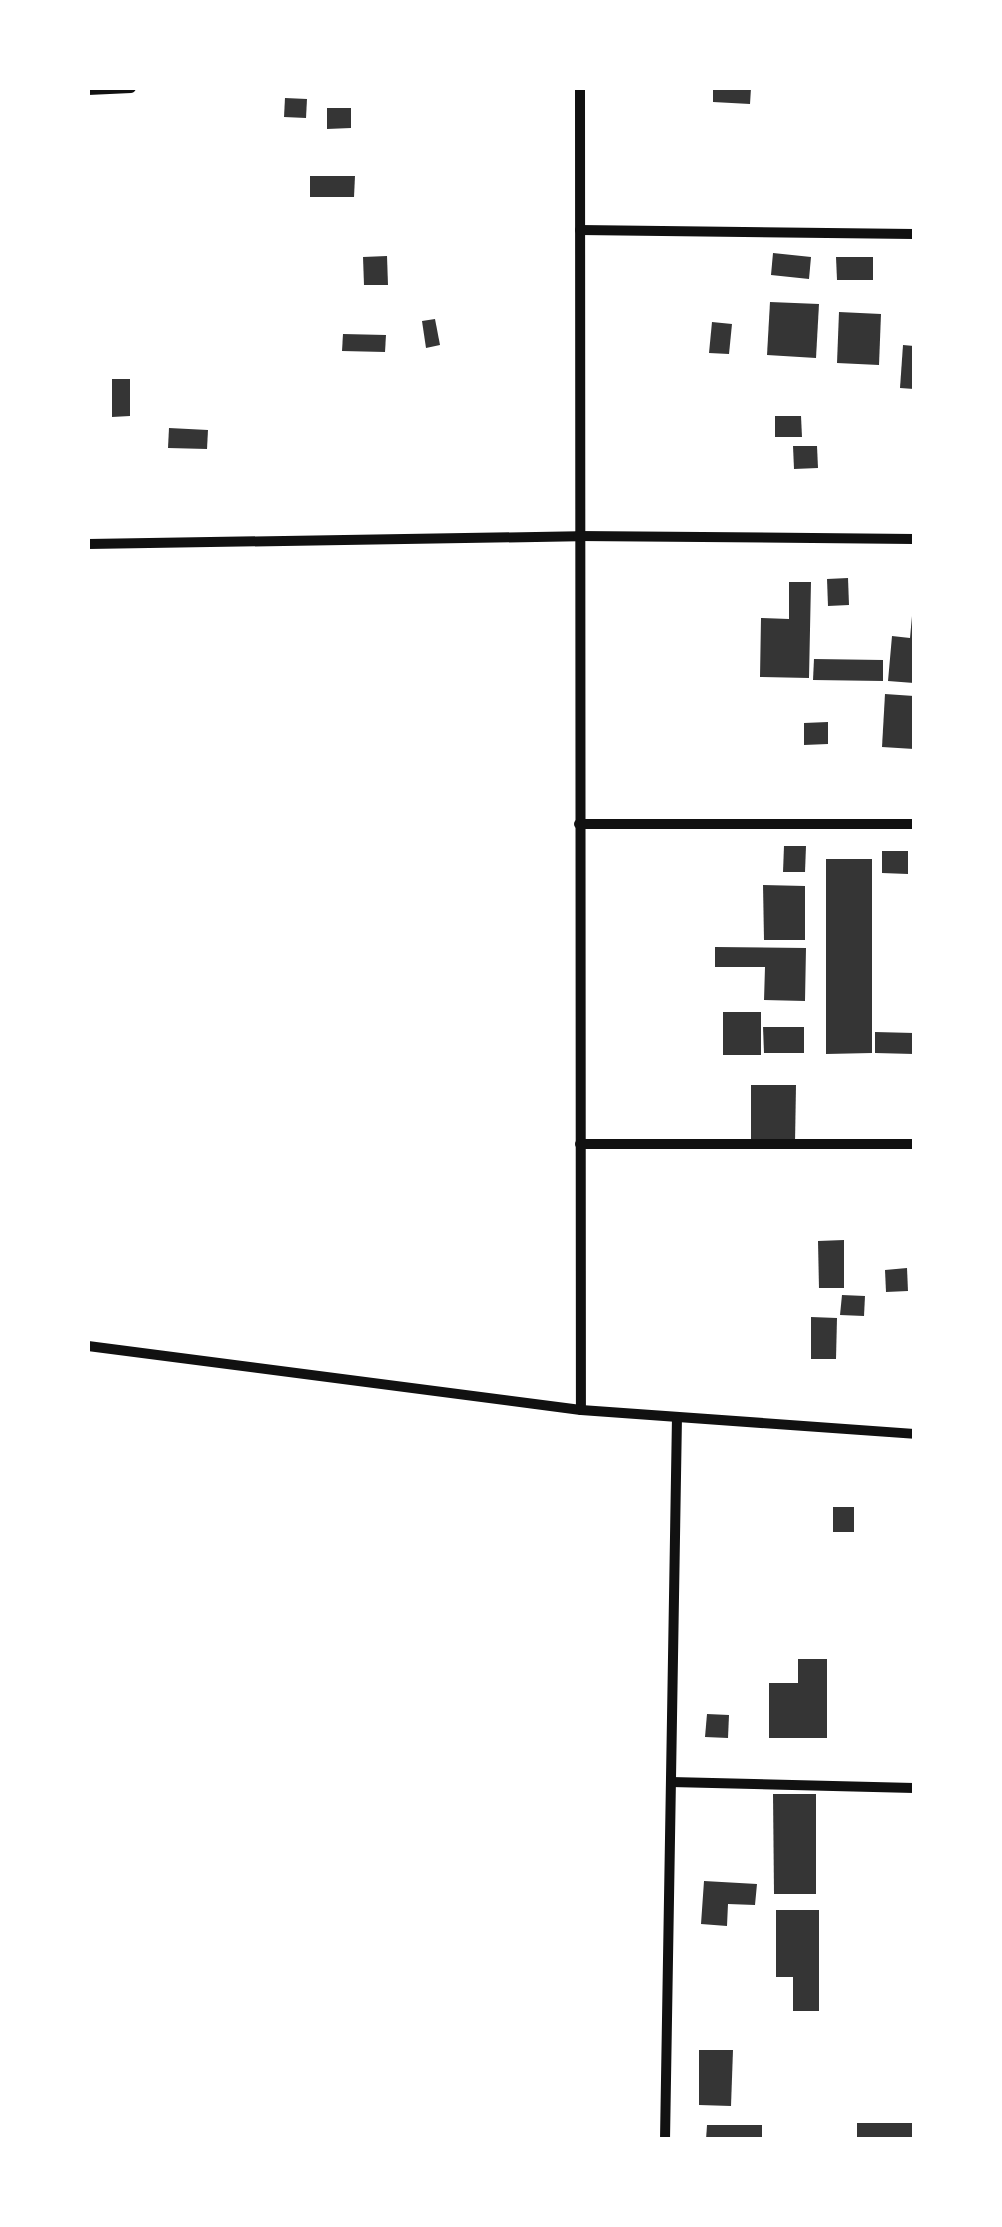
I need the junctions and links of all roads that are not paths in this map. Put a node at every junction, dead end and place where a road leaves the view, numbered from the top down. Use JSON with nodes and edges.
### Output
{"nodes":[{"id":1,"x":132,"y":88,"type":"edge"},
{"id":2,"x":580,"y":88,"type":"edge"},
{"id":3,"x":88,"y":90,"type":"edge"},
{"id":4,"x":580,"y":230,"type":"junction"},
{"id":5,"x":914,"y":234,"type":"edge"},
{"id":6,"x":578,"y":536,"type":"junction"},
{"id":7,"x":914,"y":539,"type":"edge"},
{"id":8,"x":88,"y":544,"type":"edge"},
{"id":9,"x":579,"y":824,"type":"junction"},
{"id":10,"x":914,"y":824,"type":"edge"},
{"id":11,"x":580,"y":1144,"type":"junction"},
{"id":12,"x":914,"y":1144,"type":"edge"},
{"id":13,"x":88,"y":1346,"type":"edge"},
{"id":14,"x":581,"y":1410,"type":"junction"},
{"id":15,"x":677,"y":1418,"type":"junction"},
{"id":16,"x":914,"y":1434,"type":"edge"},
{"id":17,"x":671,"y":1782,"type":"junction"},
{"id":18,"x":914,"y":1788,"type":"edge"},
{"id":19,"x":665,"y":2140,"type":"edge"}],
"edges":[{"from":1,"to":3,"type":"street"},
{"from":2,"to":4,"type":"street"},
{"from":4,"to":5,"type":"street"},
{"from":4,"to":6,"type":"street"},
{"from":6,"to":7,"type":"street"},
{"from":6,"to":8,"type":"street"},
{"from":6,"to":9,"type":"street"},
{"from":9,"to":10,"type":"street"},
{"from":9,"to":11,"type":"street"},
{"from":11,"to":12,"type":"street"},
{"from":11,"to":14,"type":"street"},
{"from":13,"to":14,"type":"street"},
{"from":14,"to":15,"type":"street"},
{"from":15,"to":16,"type":"street"},
{"from":15,"to":17,"type":"street"},
{"from":17,"to":18,"type":"street"},
{"from":17,"to":19,"type":"street"}]}
